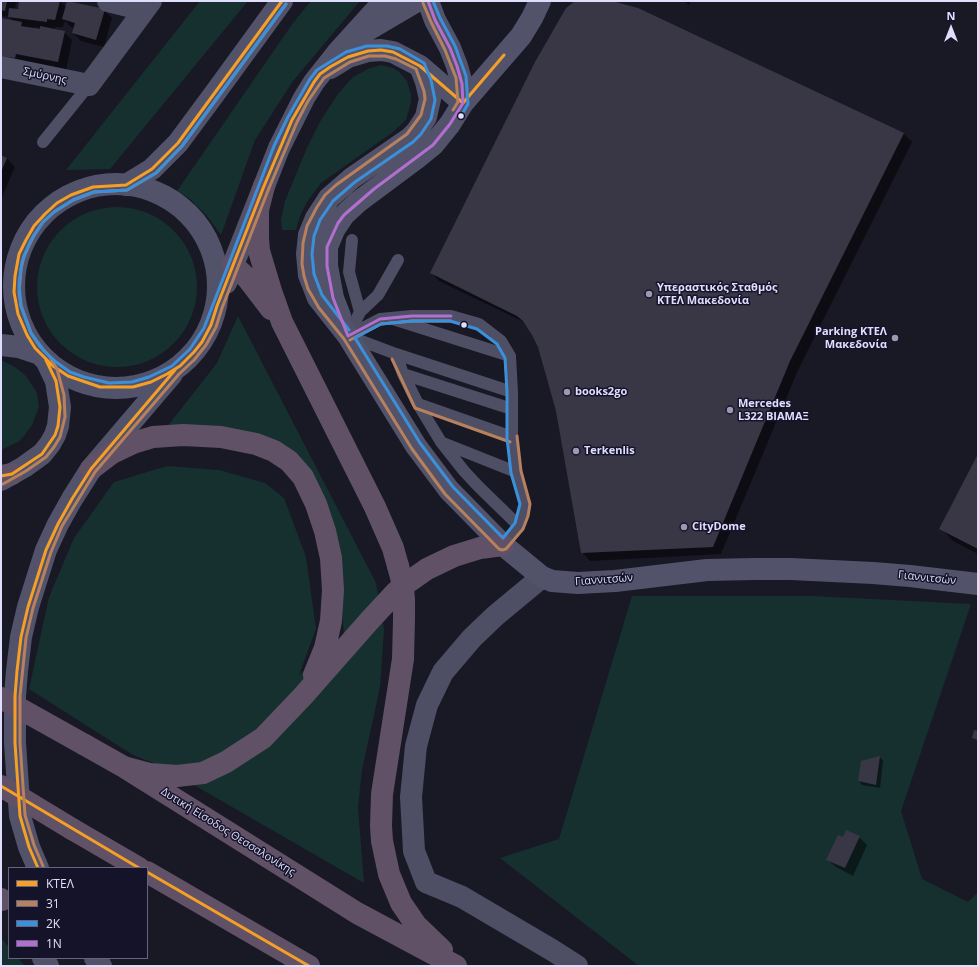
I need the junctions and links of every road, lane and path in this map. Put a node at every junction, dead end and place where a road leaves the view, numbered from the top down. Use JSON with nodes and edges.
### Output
{"nodes":[{"id":1,"x":108,"y":1,"type":"edge"},
{"id":2,"x":282,"y":1,"type":"edge"},
{"id":3,"x":384,"y":1,"type":"edge"},
{"id":4,"x":417,"y":1,"type":"edge"},
{"id":5,"x":428,"y":1,"type":"edge"},
{"id":6,"x":540,"y":1,"type":"edge"},
{"id":7,"x":147,"y":6,"type":"edge"},
{"id":8,"x":347,"y":41,"type":"junction"},
{"id":9,"x":420,"y":66,"type":"junction"},
{"id":10,"x":1,"y":67,"type":"edge"},
{"id":11,"x":320,"y":74,"type":"junction"},
{"id":12,"x":89,"y":85,"type":"junction"},
{"id":13,"x":463,"y":103,"type":"junction"},
{"id":14,"x":43,"y":142,"type":"dead end"},
{"id":15,"x":126,"y":185,"type":"junction"},
{"id":16,"x":264,"y":186,"type":"junction"},
{"id":17,"x":26,"y":240,"type":"junction"},
{"id":18,"x":352,"y":240,"type":"dead end"},
{"id":19,"x":209,"y":243,"type":"junction"},
{"id":20,"x":398,"y":260,"type":"dead end"},
{"id":21,"x":233,"y":265,"type":"junction"},
{"id":22,"x":1,"y":266,"type":"edge"},
{"id":23,"x":217,"y":306,"type":"junction"},
{"id":24,"x":360,"y":312,"type":"junction"},
{"id":25,"x":391,"y":318,"type":"junction"},
{"id":26,"x":282,"y":322,"type":"junction"},
{"id":27,"x":348,"y":336,"type":"junction"},
{"id":28,"x":1,"y":344,"type":"edge"},
{"id":29,"x":396,"y":354,"type":"junction"},
{"id":30,"x":510,"y":356,"type":"junction"},
{"id":31,"x":43,"y":357,"type":"junction"},
{"id":32,"x":175,"y":370,"type":"junction"},
{"id":33,"x":403,"y":374,"type":"junction"},
{"id":34,"x":512,"y":392,"type":"junction"},
{"id":35,"x":418,"y":404,"type":"junction"},
{"id":36,"x":512,"y":409,"type":"junction"},
{"id":37,"x":512,"y":437,"type":"junction"},
{"id":38,"x":441,"y":442,"type":"junction"},
{"id":39,"x":92,"y":469,"type":"junction"},
{"id":40,"x":516,"y":472,"type":"junction"},
{"id":41,"x":5,"y":477,"type":"edge"},
{"id":42,"x":519,"y":526,"type":"junction"},
{"id":43,"x":503,"y":545,"type":"junction"},
{"id":44,"x":542,"y":576,"type":"junction"},
{"id":45,"x":978,"y":584,"type":"edge"},
{"id":46,"x":303,"y":696,"type":"junction"},
{"id":47,"x":1,"y":698,"type":"edge"},
{"id":48,"x":124,"y":767,"type":"junction"},
{"id":49,"x":1,"y":786,"type":"edge"},
{"id":50,"x":38,"y":867,"type":"edge"},
{"id":51,"x":137,"y":867,"type":"edge"},
{"id":52,"x":148,"y":873,"type":"edge"},
{"id":53,"x":1,"y":899,"type":"edge"},
{"id":54,"x":8,"y":910,"type":"edge"},
{"id":55,"x":308,"y":966,"type":"edge"},
{"id":56,"x":457,"y":966,"type":"edge"},
{"id":57,"x":577,"y":966,"type":"edge"}],
"edges":[{"from":1,"to":7,"type":"street"},
{"from":2,"to":15,"type":"main road"},
{"from":3,"to":8,"type":"main road"},
{"from":4,"to":8,"type":"main road"},
{"from":5,"to":13,"type":"main road"},
{"from":6,"to":13,"type":"main road","name":"Γιαννιτσών"},
{"from":7,"to":12,"type":"street"},
{"from":8,"to":11,"type":"main road"},
{"from":9,"to":11,"type":"main road"},
{"from":9,"to":13,"type":"main road"},
{"from":9,"to":27,"type":"main road","name":"Γιαννιτσών"},
{"from":10,"to":12,"type":"street","name":"Σμύρνης"},
{"from":11,"to":16,"type":"main road"},
{"from":12,"to":14,"type":"lane"},
{"from":13,"to":27,"type":"main road","name":"Γιαννιτσών"},
{"from":15,"to":17,"type":"main road"},
{"from":15,"to":19,"type":"main road"},
{"from":16,"to":21,"type":"main road"},
{"from":16,"to":26,"type":"highway"},
{"from":17,"to":22,"type":"main road"},
{"from":17,"to":31,"type":"main road"},
{"from":18,"to":24,"type":"lane"},
{"from":19,"to":21,"type":"main road"},
{"from":19,"to":23,"type":"main road"},
{"from":20,"to":24,"type":"lane"},
{"from":21,"to":23,"type":"main road"},
{"from":21,"to":26,"type":"highway"},
{"from":23,"to":32,"type":"main road"},
{"from":24,"to":27,"type":"lane"},
{"from":25,"to":27,"type":"lane"},
{"from":25,"to":30,"type":"lane"},
{"from":25,"to":30,"type":"lane"},
{"from":26,"to":56,"type":"highway","bridge":true},
{"from":27,"to":29,"type":"lane"},
{"from":27,"to":43,"type":"main road","name":"Γιαννιτσών"},
{"from":28,"to":31,"type":"main road"},
{"from":29,"to":33,"type":"lane"},
{"from":29,"to":34,"type":"lane"},
{"from":30,"to":34,"type":"lane"},
{"from":31,"to":32,"type":"main road"},
{"from":31,"to":41,"type":"main road"},
{"from":32,"to":39,"type":"main road"},
{"from":33,"to":35,"type":"lane"},
{"from":33,"to":36,"type":"lane"},
{"from":34,"to":36,"type":"lane"},
{"from":35,"to":37,"type":"lane"},
{"from":35,"to":38,"type":"lane"},
{"from":36,"to":37,"type":"lane"},
{"from":37,"to":40,"type":"lane"},
{"from":38,"to":40,"type":"lane"},
{"from":38,"to":42,"type":"lane"},
{"from":39,"to":46,"type":"highway"},
{"from":39,"to":50,"type":"main road"},
{"from":40,"to":42,"type":"lane"},
{"from":42,"to":43,"type":"lane"},
{"from":43,"to":44,"type":"main road","name":"Γιαννιτσών"},
{"from":43,"to":46,"type":"highway"},
{"from":44,"to":45,"type":"main road","name":"Γιαννιτσών"},
{"from":44,"to":57,"type":"street"},
{"from":46,"to":48,"type":"highway"},
{"from":47,"to":48,"type":"highway","name":"Δυτική Είσοδος Θεσσαλονίκης","bridge":true},
{"from":48,"to":56,"type":"highway","name":"Δυτική Είσοδος Θεσσαλονίκης"},
{"from":49,"to":51,"type":"highway","bridge":true},
{"from":52,"to":55,"type":"highway"},
{"from":53,"to":54,"type":"main road"}]}
